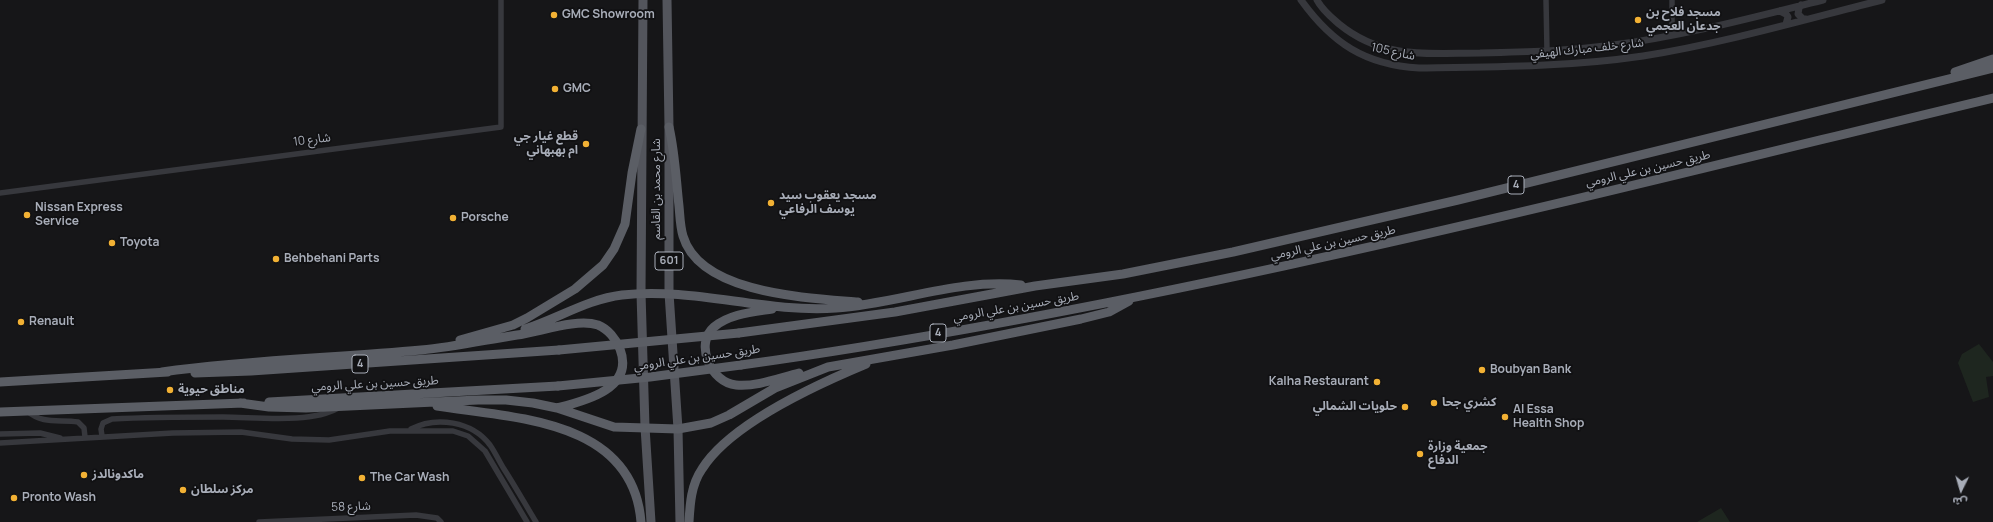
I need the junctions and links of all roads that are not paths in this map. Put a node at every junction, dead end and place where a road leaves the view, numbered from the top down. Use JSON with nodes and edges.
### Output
{"nodes":[{"id":1,"x":501,"y":0,"type":"edge"},
{"id":2,"x":643,"y":0,"type":"edge"},
{"id":3,"x":667,"y":0,"type":"edge"},
{"id":4,"x":1301,"y":0,"type":"edge"},
{"id":5,"x":1317,"y":0,"type":"edge"},
{"id":6,"x":1546,"y":0,"type":"edge"},
{"id":7,"x":1672,"y":0,"type":"edge"},
{"id":8,"x":1823,"y":0,"type":"edge"},
{"id":9,"x":1882,"y":0,"type":"edge"},
{"id":10,"x":1801,"y":5,"type":"junction"},
{"id":11,"x":1780,"y":11,"type":"junction"},
{"id":12,"x":1806,"y":19,"type":"junction"},
{"id":13,"x":1786,"y":24,"type":"junction"},
{"id":14,"x":1672,"y":34,"type":"junction"},
{"id":15,"x":1547,"y":51,"type":"junction"},
{"id":16,"x":1454,"y":53,"type":"junction"},
{"id":17,"x":1993,"y":59,"type":"edge"},
{"id":18,"x":1456,"y":68,"type":"junction"},
{"id":19,"x":1993,"y":68,"type":"edge"},
{"id":20,"x":1907,"y":89,"type":"junction"},
{"id":21,"x":1993,"y":98,"type":"edge"},
{"id":22,"x":670,"y":128,"type":"junction"},
{"id":23,"x":641,"y":129,"type":"junction"},
{"id":24,"x":0,"y":193,"type":"edge"},
{"id":25,"x":1035,"y":286,"type":"junction"},
{"id":26,"x":641,"y":293,"type":"junction"},
{"id":27,"x":669,"y":293,"type":"junction"},
{"id":28,"x":1134,"y":298,"type":"junction"},
{"id":29,"x":877,"y":303,"type":"junction"},
{"id":30,"x":783,"y":307,"type":"junction"},
{"id":31,"x":493,"y":339,"type":"junction"},
{"id":32,"x":422,"y":350,"type":"junction"},
{"id":33,"x":883,"y":357,"type":"junction"},
{"id":34,"x":828,"y":367,"type":"junction"},
{"id":35,"x":162,"y":372,"type":"junction"},
{"id":36,"x":0,"y":382,"type":"edge"},
{"id":37,"x":240,"y":403,"type":"junction"},
{"id":38,"x":422,"y":404,"type":"junction"},
{"id":39,"x":341,"y":406,"type":"junction"},
{"id":40,"x":557,"y":408,"type":"junction"},
{"id":41,"x":27,"y":411,"type":"junction"},
{"id":42,"x":0,"y":412,"type":"edge"},
{"id":43,"x":645,"y":427,"type":"junction"},
{"id":44,"x":678,"y":429,"type":"junction"},
{"id":45,"x":409,"y":430,"type":"junction"},
{"id":46,"x":0,"y":434,"type":"edge"},
{"id":47,"x":102,"y":436,"type":"junction"},
{"id":48,"x":85,"y":437,"type":"junction"},
{"id":49,"x":60,"y":438,"type":"junction"},
{"id":50,"x":0,"y":443,"type":"edge"},
{"id":51,"x":259,"y":522,"type":"edge"},
{"id":52,"x":441,"y":522,"type":"edge"},
{"id":53,"x":526,"y":522,"type":"edge"},
{"id":54,"x":536,"y":522,"type":"edge"},
{"id":55,"x":641,"y":522,"type":"edge"},
{"id":56,"x":651,"y":522,"type":"edge"},
{"id":57,"x":680,"y":522,"type":"edge"},
{"id":58,"x":689,"y":522,"type":"edge"}],
"edges":[{"from":1,"to":24,"type":"street","name":"شارع 10"},
{"from":2,"to":23,"type":"main road","name":"شارع محمد بن القاسم","number":"601"},
{"from":3,"to":22,"type":"main road","name":"شارع محمد بن القاسم","number":"601"},
{"from":4,"to":18,"type":"street","name":"شارع 105"},
{"from":5,"to":16,"type":"street","name":"شارع 105"},
{"from":6,"to":15,"type":"street"},
{"from":7,"to":14,"type":"street"},
{"from":8,"to":10,"type":"street","name":"شارع خلف مبارك الهيفي"},
{"from":9,"to":12,"type":"street","name":"شارع خلف مبارك الهيفي"},
{"from":10,"to":11,"type":"street","name":"شارع خلف مبارك الهيفي"},
{"from":10,"to":12,"type":"street"},
{"from":11,"to":13,"type":"street"},
{"from":11,"to":14,"type":"street","name":"شارع خلف مبارك الهيفي"},
{"from":12,"to":13,"type":"street","name":"شارع خلف مبارك الهيفي"},
{"from":13,"to":18,"type":"street","name":"شارع خلف مبارك الهيفي"},
{"from":14,"to":15,"type":"street","name":"شارع خلف مبارك الهيفي"},
{"from":15,"to":16,"type":"street","name":"شارع خلف مبارك الهيفي"},
{"from":16,"to":18,"type":"street"},
{"from":17,"to":20,"type":"highway"},
{"from":19,"to":20,"type":"highway","name":"طريق حسين بن علي الرومي","number":"4"},
{"from":20,"to":25,"type":"highway","name":"طريق حسين بن علي الرومي","number":"4"},
{"from":21,"to":28,"type":"highway","name":"طريق حسين بن علي الرومي","number":"4"},
{"from":22,"to":27,"type":"main road","name":"شارع محمد بن القاسم","number":"601"},
{"from":22,"to":29,"type":"highway"},
{"from":23,"to":26,"type":"main road","name":"شارع محمد بن القاسم","number":"601"},
{"from":23,"to":32,"type":"highway"},
{"from":25,"to":29,"type":"highway"},
{"from":25,"to":35,"type":"highway","name":"طريق حسين بن علي الرومي","number":"4","bridge":true},
{"from":26,"to":27,"type":"highway"},
{"from":26,"to":31,"type":"highway"},
{"from":26,"to":43,"type":"main road","name":"شارع محمد بن القاسم","number":"601"},
{"from":27,"to":30,"type":"highway"},
{"from":27,"to":44,"type":"main road","name":"شارع محمد بن القاسم","number":"601"},
{"from":28,"to":33,"type":"highway"},
{"from":28,"to":37,"type":"highway","name":"طريق حسين بن علي الرومي","number":"4","bridge":true},
{"from":29,"to":30,"type":"highway"},
{"from":30,"to":34,"type":"highway"},
{"from":31,"to":32,"type":"highway"},
{"from":31,"to":40,"type":"highway"},
{"from":32,"to":35,"type":"highway"},
{"from":33,"to":34,"type":"highway"},
{"from":33,"to":58,"type":"highway"},
{"from":34,"to":44,"type":"highway"},
{"from":35,"to":36,"type":"highway","name":"طريق حسين بن علي الرومي","number":"4"},
{"from":37,"to":39,"type":"highway"},
{"from":37,"to":41,"type":"highway","name":"طريق حسين بن علي الرومي","number":"4"},
{"from":38,"to":39,"type":"highway"},
{"from":38,"to":40,"type":"highway"},
{"from":38,"to":55,"type":"highway"},
{"from":39,"to":47,"type":"street"},
{"from":40,"to":43,"type":"highway"},
{"from":41,"to":42,"type":"highway","name":"طريق حسين بن علي الرومي","number":"4"},
{"from":41,"to":48,"type":"street"},
{"from":43,"to":44,"type":"highway"},
{"from":43,"to":56,"type":"main road","name":"شارع محمد بن القاسم","number":"601"},
{"from":44,"to":57,"type":"main road","name":"شارع محمد بن القاسم","number":"601"},
{"from":45,"to":47,"type":"street"},
{"from":45,"to":53,"type":"street"},
{"from":45,"to":54,"type":"street"},
{"from":46,"to":49,"type":"street"},
{"from":47,"to":48,"type":"street"},
{"from":48,"to":49,"type":"street"},
{"from":49,"to":50,"type":"street"},
{"from":51,"to":52,"type":"street","name":"شارع 58"}]}
